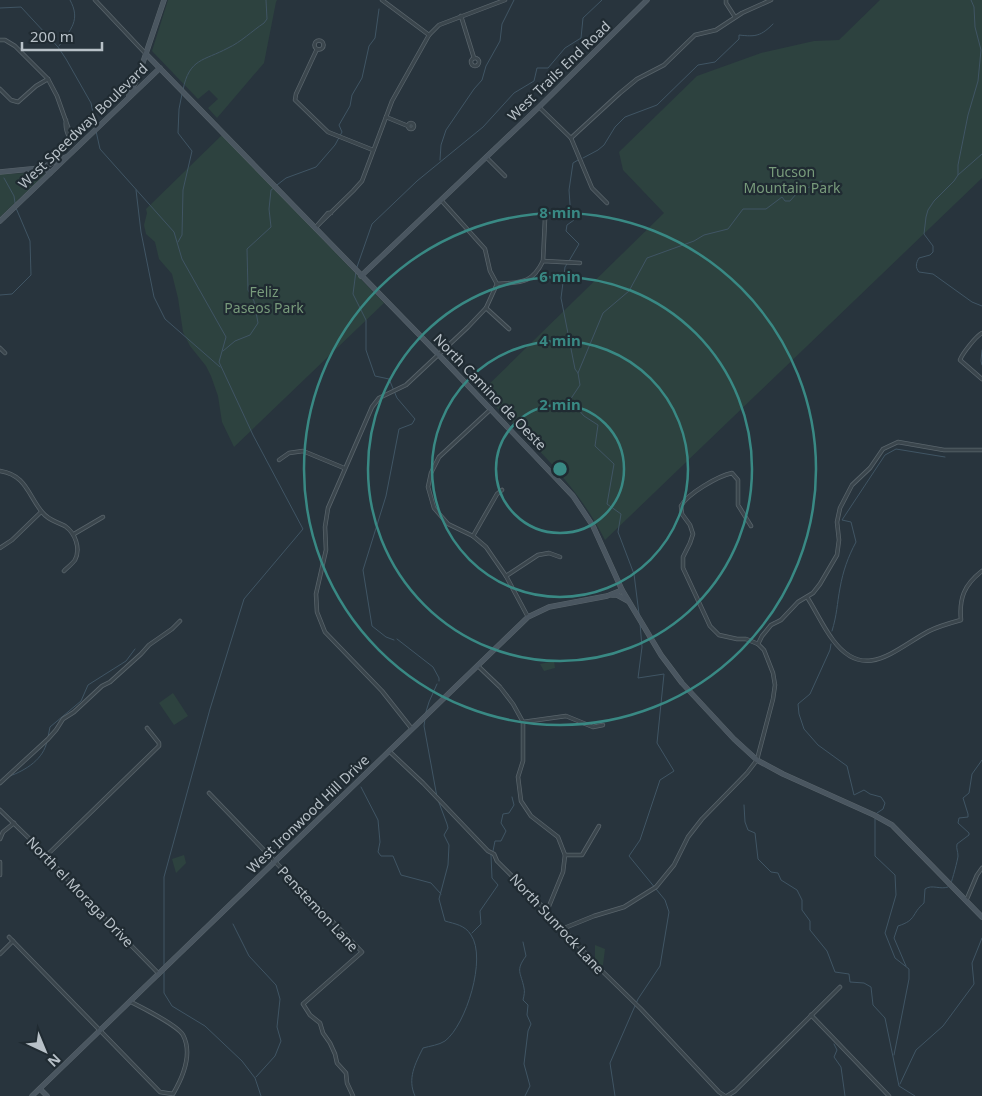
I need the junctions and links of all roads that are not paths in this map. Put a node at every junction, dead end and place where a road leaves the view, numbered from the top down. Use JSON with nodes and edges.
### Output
{"nodes":[{"id":1,"x":94,"y":0,"type":"edge"},
{"id":2,"x":164,"y":0,"type":"edge"},
{"id":3,"x":382,"y":0,"type":"edge"},
{"id":4,"x":505,"y":0,"type":"edge"},
{"id":5,"x":647,"y":0,"type":"edge"},
{"id":6,"x":726,"y":0,"type":"edge"},
{"id":7,"x":771,"y":0,"type":"edge"},
{"id":8,"x":461,"y":16,"type":"junction"},
{"id":9,"x":736,"y":17,"type":"junction"},
{"id":10,"x":429,"y":35,"type":"junction"},
{"id":11,"x":0,"y":40,"type":"edge"},
{"id":12,"x":317,"y":49,"type":"dead end"},
{"id":13,"x":146,"y":54,"type":"junction"},
{"id":14,"x":474,"y":58,"type":"dead end"},
{"id":15,"x":160,"y":68,"type":"junction"},
{"id":16,"x":48,"y":79,"type":"junction"},
{"id":17,"x":0,"y":89,"type":"edge"},
{"id":18,"x":126,"y":100,"type":"junction"},
{"id":19,"x":539,"y":106,"type":"junction"},
{"id":20,"x":386,"y":117,"type":"junction"},
{"id":21,"x":408,"y":126,"type":"dead end"},
{"id":22,"x":571,"y":138,"type":"junction"},
{"id":23,"x":78,"y":148,"type":"junction"},
{"id":24,"x":373,"y":150,"type":"junction"},
{"id":25,"x":71,"y":154,"type":"junction"},
{"id":26,"x":486,"y":157,"type":"junction"},
{"id":27,"x":41,"y":168,"type":"junction"},
{"id":28,"x":0,"y":172,"type":"edge"},
{"id":29,"x":50,"y":173,"type":"junction"},
{"id":30,"x":504,"y":176,"type":"dead end"},
{"id":31,"x":441,"y":200,"type":"junction"},
{"id":32,"x":607,"y":203,"type":"dead end"},
{"id":33,"x":545,"y":220,"type":"dead end"},
{"id":34,"x":0,"y":221,"type":"edge"},
{"id":35,"x":315,"y":228,"type":"junction"},
{"id":36,"x":543,"y":261,"type":"junction"},
{"id":37,"x":580,"y":263,"type":"dead end"},
{"id":38,"x":361,"y":276,"type":"junction"},
{"id":39,"x":497,"y":284,"type":"junction"},
{"id":40,"x":486,"y":308,"type":"junction"},
{"id":41,"x":509,"y":329,"type":"dead end"},
{"id":42,"x":982,"y":333,"type":"edge"},
{"id":43,"x":0,"y":348,"type":"edge"},
{"id":44,"x":5,"y":353,"type":"dead end"},
{"id":45,"x":438,"y":354,"type":"junction"},
{"id":46,"x":982,"y":379,"type":"edge"},
{"id":47,"x":491,"y":409,"type":"junction"},
{"id":48,"x":982,"y":450,"type":"edge"},
{"id":49,"x":279,"y":460,"type":"dead end"},
{"id":50,"x":344,"y":468,"type":"junction"},
{"id":51,"x":0,"y":471,"type":"edge"},
{"id":52,"x":502,"y":490,"type":"dead end"},
{"id":53,"x":41,"y":512,"type":"junction"},
{"id":54,"x":103,"y":517,"type":"dead end"},
{"id":55,"x":751,"y":526,"type":"dead end"},
{"id":56,"x":74,"y":534,"type":"junction"},
{"id":57,"x":474,"y":536,"type":"junction"},
{"id":58,"x":0,"y":548,"type":"edge"},
{"id":59,"x":560,"y":557,"type":"dead end"},
{"id":60,"x":64,"y":571,"type":"dead end"},
{"id":61,"x":982,"y":571,"type":"edge"},
{"id":62,"x":506,"y":576,"type":"junction"},
{"id":63,"x":622,"y":590,"type":"junction"},
{"id":64,"x":610,"y":595,"type":"junction"},
{"id":65,"x":807,"y":597,"type":"junction"},
{"id":66,"x":629,"y":602,"type":"junction"},
{"id":67,"x":528,"y":617,"type":"junction"},
{"id":68,"x":180,"y":621,"type":"dead end"},
{"id":69,"x":758,"y":644,"type":"junction"},
{"id":70,"x":478,"y":666,"type":"junction"},
{"id":71,"x":523,"y":722,"type":"junction"},
{"id":72,"x":603,"y":725,"type":"dead end"},
{"id":73,"x":147,"y":728,"type":"dead end"},
{"id":74,"x":412,"y":729,"type":"junction"},
{"id":75,"x":389,"y":751,"type":"junction"},
{"id":76,"x":757,"y":760,"type":"junction"},
{"id":77,"x":0,"y":783,"type":"edge"},
{"id":78,"x":209,"y":793,"type":"dead end"},
{"id":79,"x":0,"y":810,"type":"edge"},
{"id":80,"x":14,"y":822,"type":"junction"},
{"id":81,"x":599,"y":826,"type":"dead end"},
{"id":82,"x":0,"y":839,"type":"edge"},
{"id":83,"x":565,"y":855,"type":"junction"},
{"id":84,"x":46,"y":856,"type":"junction"},
{"id":85,"x":0,"y":862,"type":"edge"},
{"id":86,"x":274,"y":863,"type":"junction"},
{"id":87,"x":982,"y":868,"type":"edge"},
{"id":88,"x":0,"y":875,"type":"edge"},
{"id":89,"x":966,"y":901,"type":"junction"},
{"id":90,"x":546,"y":911,"type":"junction"},
{"id":91,"x":982,"y":917,"type":"edge"},
{"id":92,"x":562,"y":929,"type":"junction"},
{"id":93,"x":9,"y":937,"type":"dead end"},
{"id":94,"x":13,"y":941,"type":"junction"},
{"id":95,"x":0,"y":954,"type":"edge"},
{"id":96,"x":159,"y":974,"type":"junction"},
{"id":97,"x":840,"y":987,"type":"dead end"},
{"id":98,"x":131,"y":1002,"type":"junction"},
{"id":99,"x":811,"y":1015,"type":"junction"},
{"id":100,"x":100,"y":1031,"type":"junction"},
{"id":101,"x":40,"y":1089,"type":"junction"},
{"id":102,"x":32,"y":1096,"type":"edge"},
{"id":103,"x":47,"y":1096,"type":"edge"},
{"id":104,"x":353,"y":1096,"type":"edge"},
{"id":105,"x":726,"y":1096,"type":"edge"},
{"id":106,"x":889,"y":1096,"type":"edge"}],
"edges":[{"from":1,"to":13,"type":"street","name":"North Camino de Oeste"},
{"from":2,"to":13,"type":"street"},
{"from":3,"to":10,"type":"street"},
{"from":4,"to":8,"type":"street"},
{"from":5,"to":19,"type":"street","name":"West Trails End Road"},
{"from":6,"to":9,"type":"street"},
{"from":7,"to":9,"type":"street"},
{"from":8,"to":10,"type":"street"},
{"from":8,"to":14,"type":"street"},
{"from":9,"to":22,"type":"street"},
{"from":10,"to":20,"type":"street"},
{"from":11,"to":16,"type":"street"},
{"from":12,"to":24,"type":"street"},
{"from":13,"to":15,"type":"street","name":"North Camino de Oeste"},
{"from":13,"to":18,"type":"street"},
{"from":15,"to":18,"type":"street","name":"West Speedway Boulevard"},
{"from":15,"to":35,"type":"street","name":"North Camino de Oeste"},
{"from":16,"to":17,"type":"street"},
{"from":16,"to":23,"type":"street"},
{"from":18,"to":23,"type":"street","name":"West Speedway Boulevard"},
{"from":19,"to":22,"type":"street"},
{"from":19,"to":26,"type":"street","name":"West Trails End Road"},
{"from":20,"to":21,"type":"street"},
{"from":20,"to":24,"type":"street"},
{"from":22,"to":32,"type":"street"},
{"from":23,"to":25,"type":"street","name":"West Speedway Boulevard"},
{"from":24,"to":35,"type":"street"},
{"from":25,"to":27,"type":"street"},
{"from":25,"to":29,"type":"street","name":"West Speedway Boulevard"},
{"from":26,"to":30,"type":"street"},
{"from":26,"to":31,"type":"street","name":"West Trails End Road"},
{"from":27,"to":28,"type":"street"},
{"from":27,"to":29,"type":"street"},
{"from":29,"to":34,"type":"street","name":"West Speedway Boulevard"},
{"from":31,"to":38,"type":"street","name":"West Trails End Road"},
{"from":31,"to":39,"type":"street"},
{"from":33,"to":36,"type":"street"},
{"from":35,"to":38,"type":"street","name":"North Camino de Oeste"},
{"from":36,"to":37,"type":"street"},
{"from":36,"to":39,"type":"street"},
{"from":38,"to":45,"type":"street","name":"North Camino de Oeste"},
{"from":39,"to":40,"type":"street"},
{"from":40,"to":41,"type":"street"},
{"from":40,"to":45,"type":"street"},
{"from":42,"to":46,"type":"street"},
{"from":43,"to":44,"type":"street"},
{"from":45,"to":47,"type":"street","name":"North Camino de Oeste"},
{"from":45,"to":50,"type":"street"},
{"from":47,"to":57,"type":"street"},
{"from":47,"to":63,"type":"street","name":"North Camino de Oeste"},
{"from":48,"to":65,"type":"street"},
{"from":49,"to":50,"type":"street"},
{"from":50,"to":74,"type":"street"},
{"from":51,"to":53,"type":"street"},
{"from":52,"to":57,"type":"street"},
{"from":53,"to":56,"type":"street"},
{"from":53,"to":58,"type":"street"},
{"from":54,"to":56,"type":"street"},
{"from":55,"to":69,"type":"street"},
{"from":56,"to":60,"type":"street"},
{"from":57,"to":62,"type":"street"},
{"from":59,"to":62,"type":"street"},
{"from":61,"to":65,"type":"street"},
{"from":62,"to":67,"type":"street"},
{"from":63,"to":64,"type":"street","name":"West Ironwood Hill Drive"},
{"from":63,"to":66,"type":"street","name":"North Camino de Oeste"},
{"from":64,"to":66,"type":"street"},
{"from":64,"to":67,"type":"street","name":"West Ironwood Hill Drive"},
{"from":65,"to":69,"type":"street"},
{"from":66,"to":76,"type":"street","name":"North Camino de Oeste"},
{"from":67,"to":70,"type":"street","name":"West Ironwood Hill Drive"},
{"from":68,"to":77,"type":"street"},
{"from":69,"to":76,"type":"street"},
{"from":70,"to":71,"type":"street"},
{"from":70,"to":74,"type":"street","name":"West Ironwood Hill Drive"},
{"from":71,"to":72,"type":"street"},
{"from":71,"to":83,"type":"street"},
{"from":73,"to":84,"type":"street"},
{"from":74,"to":75,"type":"street","name":"West Ironwood Hill Drive"},
{"from":75,"to":86,"type":"street","name":"West Ironwood Hill Drive"},
{"from":75,"to":90,"type":"street","name":"North Sunrock Lane"},
{"from":76,"to":89,"type":"street","name":"North Camino de Oeste"},
{"from":76,"to":92,"type":"street"},
{"from":78,"to":86,"type":"street"},
{"from":79,"to":80,"type":"street","name":"North el Moraga Drive"},
{"from":80,"to":82,"type":"street"},
{"from":80,"to":84,"type":"street","name":"North el Moraga Drive"},
{"from":81,"to":83,"type":"street"},
{"from":83,"to":90,"type":"street"},
{"from":84,"to":96,"type":"street","name":"North el Moraga Drive"},
{"from":85,"to":88,"type":"street"},
{"from":86,"to":96,"type":"street","name":"West Ironwood Hill Drive"},
{"from":86,"to":104,"type":"street","name":"Penstemon Lane"},
{"from":87,"to":89,"type":"street"},
{"from":89,"to":91,"type":"street","name":"North Camino de Oeste"},
{"from":90,"to":92,"type":"street","name":"North Sunrock Lane"},
{"from":92,"to":105,"type":"street","name":"North Sunrock Lane"},
{"from":93,"to":94,"type":"street"},
{"from":94,"to":95,"type":"street"},
{"from":94,"to":100,"type":"street"},
{"from":96,"to":98,"type":"street","name":"West Ironwood Hill Drive"},
{"from":97,"to":99,"type":"street"},
{"from":98,"to":100,"type":"street","name":"West Ironwood Hill Drive"},
{"from":98,"to":100,"type":"street"},
{"from":99,"to":105,"type":"street"},
{"from":99,"to":106,"type":"street"},
{"from":100,"to":101,"type":"street","name":"West Ironwood Hill Drive"},
{"from":101,"to":102,"type":"street","name":"West Ironwood Hill Drive"},
{"from":101,"to":103,"type":"street"}]}
